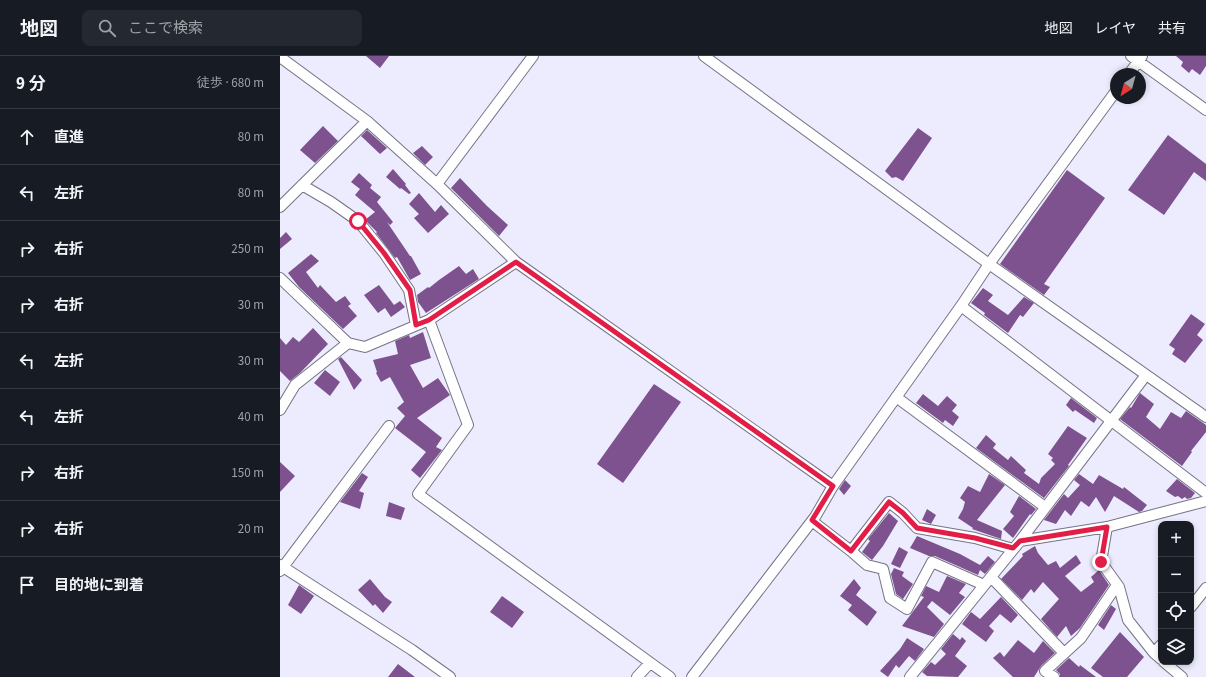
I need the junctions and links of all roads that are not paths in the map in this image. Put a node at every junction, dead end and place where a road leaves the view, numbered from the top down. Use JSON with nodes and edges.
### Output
{"nodes":[{"id":1,"x":533,"y":56,"type":"edge"},
{"id":2,"x":704,"y":56,"type":"edge"},
{"id":3,"x":280,"y":57,"type":"edge"},
{"id":4,"x":1137,"y":58,"type":"edge"},
{"id":5,"x":1132,"y":68,"type":"edge"},
{"id":6,"x":1110,"y":99,"type":"edge"},
{"id":7,"x":1206,"y":110,"type":"edge"},
{"id":8,"x":367,"y":121,"type":"junction"},
{"id":9,"x":437,"y":184,"type":"junction"},
{"id":10,"x":302,"y":185,"type":"junction"},
{"id":11,"x":280,"y":207,"type":"edge"},
{"id":12,"x":516,"y":262,"type":"junction"},
{"id":13,"x":989,"y":264,"type":"junction"},
{"id":14,"x":281,"y":280,"type":"edge"},
{"id":15,"x":961,"y":306,"type":"junction"},
{"id":16,"x":429,"y":320,"type":"junction"},
{"id":17,"x":416,"y":325,"type":"junction"},
{"id":18,"x":348,"y":343,"type":"junction"},
{"id":19,"x":1146,"y":375,"type":"junction"},
{"id":20,"x":896,"y":397,"type":"junction"},
{"id":21,"x":280,"y":410,"type":"edge"},
{"id":22,"x":1206,"y":417,"type":"edge"},
{"id":23,"x":1111,"y":420,"type":"junction"},
{"id":24,"x":390,"y":426,"type":"dead end"},
{"id":25,"x":833,"y":486,"type":"junction"},
{"id":26,"x":1206,"y":493,"type":"edge"},
{"id":27,"x":1206,"y":501,"type":"edge"},
{"id":28,"x":1045,"y":507,"type":"junction"},
{"id":29,"x":812,"y":520,"type":"junction"},
{"id":30,"x":1107,"y":527,"type":"junction"},
{"id":31,"x":1016,"y":545,"type":"junction"},
{"id":32,"x":851,"y":551,"type":"junction"},
{"id":33,"x":281,"y":568,"type":"edge"},
{"id":34,"x":991,"y":577,"type":"junction"},
{"id":35,"x":984,"y":585,"type":"junction"},
{"id":36,"x":1118,"y":585,"type":"junction"},
{"id":37,"x":1206,"y":588,"type":"edge"},
{"id":38,"x":1194,"y":603,"type":"edge"},
{"id":39,"x":1064,"y":653,"type":"junction"},
{"id":40,"x":1158,"y":656,"type":"edge"},
{"id":41,"x":650,"y":663,"type":"junction"},
{"id":42,"x":1168,"y":665,"type":"edge"},
{"id":43,"x":916,"y":675,"type":"edge"},
{"id":44,"x":450,"y":677,"type":"edge"},
{"id":45,"x":637,"y":677,"type":"edge"},
{"id":46,"x":670,"y":677,"type":"edge"},
{"id":47,"x":692,"y":677,"type":"edge"},
{"id":48,"x":1054,"y":677,"type":"edge"},
{"id":49,"x":1182,"y":677,"type":"edge"}],
"edges":[{"from":1,"to":9,"type":"street"},
{"from":2,"to":13,"type":"street"},
{"from":3,"to":8,"type":"street"},
{"from":4,"to":5,"type":"street"},
{"from":4,"to":7,"type":"street"},
{"from":6,"to":13,"type":"street"},
{"from":8,"to":9,"type":"street"},
{"from":8,"to":10,"type":"street"},
{"from":9,"to":12,"type":"street"},
{"from":10,"to":11,"type":"street"},
{"from":10,"to":17,"type":"street"},
{"from":12,"to":16,"type":"street"},
{"from":12,"to":25,"type":"street"},
{"from":13,"to":15,"type":"street"},
{"from":13,"to":19,"type":"street"},
{"from":14,"to":18,"type":"street"},
{"from":15,"to":20,"type":"street"},
{"from":15,"to":23,"type":"street"},
{"from":16,"to":17,"type":"street"},
{"from":16,"to":41,"type":"street"},
{"from":17,"to":18,"type":"street"},
{"from":18,"to":21,"type":"street"},
{"from":19,"to":22,"type":"street"},
{"from":19,"to":23,"type":"street"},
{"from":20,"to":25,"type":"street"},
{"from":20,"to":28,"type":"street"},
{"from":23,"to":26,"type":"street"},
{"from":23,"to":28,"type":"street"},
{"from":24,"to":33,"type":"street"},
{"from":25,"to":29,"type":"street"},
{"from":27,"to":30,"type":"street"},
{"from":28,"to":31,"type":"street"},
{"from":29,"to":32,"type":"street"},
{"from":29,"to":47,"type":"street"},
{"from":30,"to":31,"type":"street"},
{"from":30,"to":36,"type":"street"},
{"from":31,"to":32,"type":"street"},
{"from":31,"to":34,"type":"street"},
{"from":32,"to":35,"type":"street"},
{"from":33,"to":44,"type":"street"},
{"from":34,"to":35,"type":"street"},
{"from":34,"to":39,"type":"street"},
{"from":35,"to":43,"type":"street"},
{"from":36,"to":39,"type":"street"},
{"from":36,"to":40,"type":"street"},
{"from":37,"to":38,"type":"street"},
{"from":39,"to":48,"type":"street"},
{"from":41,"to":45,"type":"street"},
{"from":41,"to":46,"type":"street"},
{"from":42,"to":49,"type":"street"}]}
